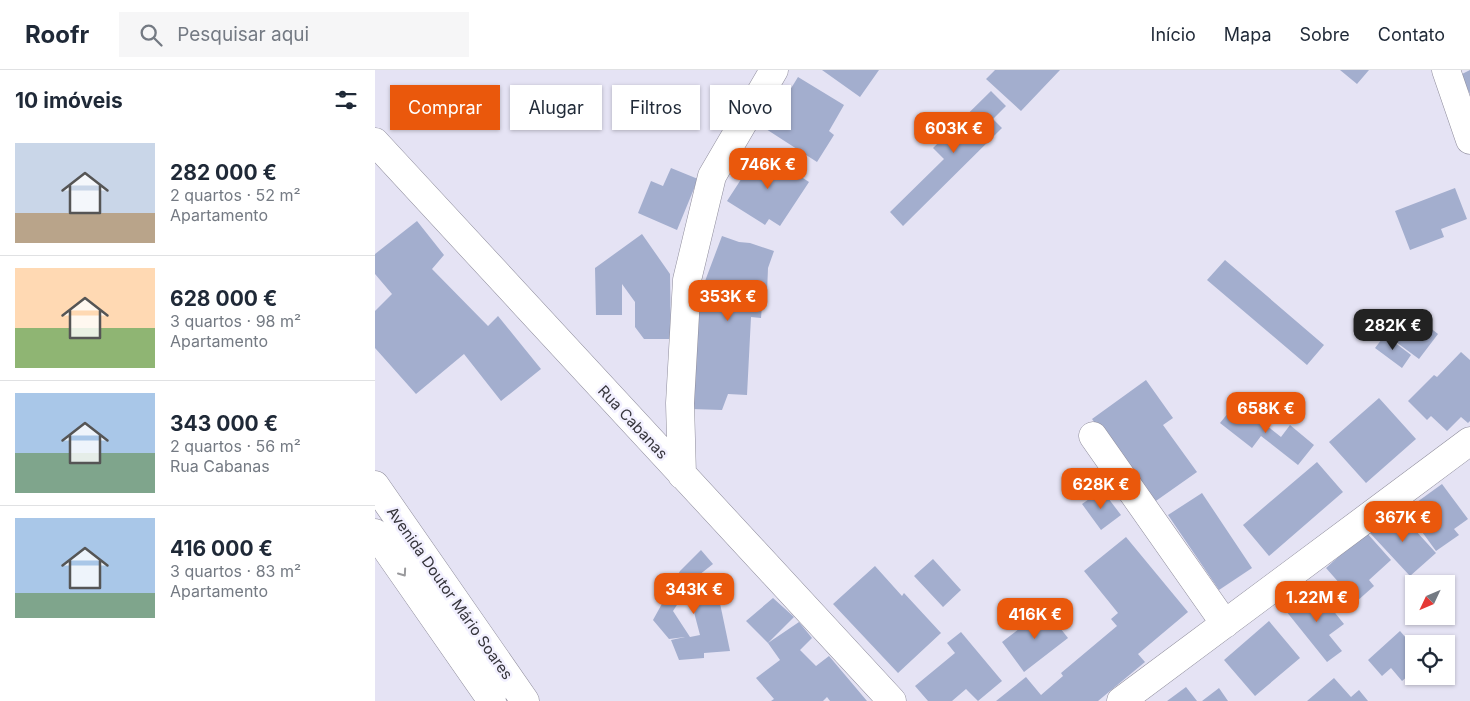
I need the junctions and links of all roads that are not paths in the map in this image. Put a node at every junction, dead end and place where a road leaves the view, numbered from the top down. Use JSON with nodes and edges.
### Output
{"nodes":[{"id":1,"x":774,"y":70,"type":"edge"},
{"id":2,"x":1446,"y":70,"type":"edge"},
{"id":3,"x":1470,"y":140,"type":"edge"},
{"id":4,"x":375,"y":142,"type":"edge"},
{"id":5,"x":1093,"y":436,"type":"dead end"},
{"id":6,"x":1470,"y":441,"type":"edge"},
{"id":7,"x":681,"y":475,"type":"junction"},
{"id":8,"x":375,"y":485,"type":"edge"},
{"id":9,"x":375,"y":533,"type":"edge"},
{"id":10,"x":1225,"y":624,"type":"junction"},
{"id":11,"x":492,"y":701,"type":"edge"},
{"id":12,"x":525,"y":701,"type":"edge"},
{"id":13,"x":892,"y":701,"type":"edge"},
{"id":14,"x":1121,"y":701,"type":"edge"}],
"edges":[{"from":1,"to":7,"type":"street"},
{"from":2,"to":3,"type":"street"},
{"from":4,"to":7,"type":"street","name":"Rua Cabanas"},
{"from":5,"to":10,"type":"street"},
{"from":6,"to":10,"type":"street"},
{"from":7,"to":13,"type":"street","name":"Rua Cabanas"},
{"from":8,"to":12,"type":"street","name":"Avenida Doutor Mário Soares"},
{"from":9,"to":11,"type":"street","name":"Avenida Doutor Mário Soares","one_way":true},
{"from":10,"to":14,"type":"street"}]}
